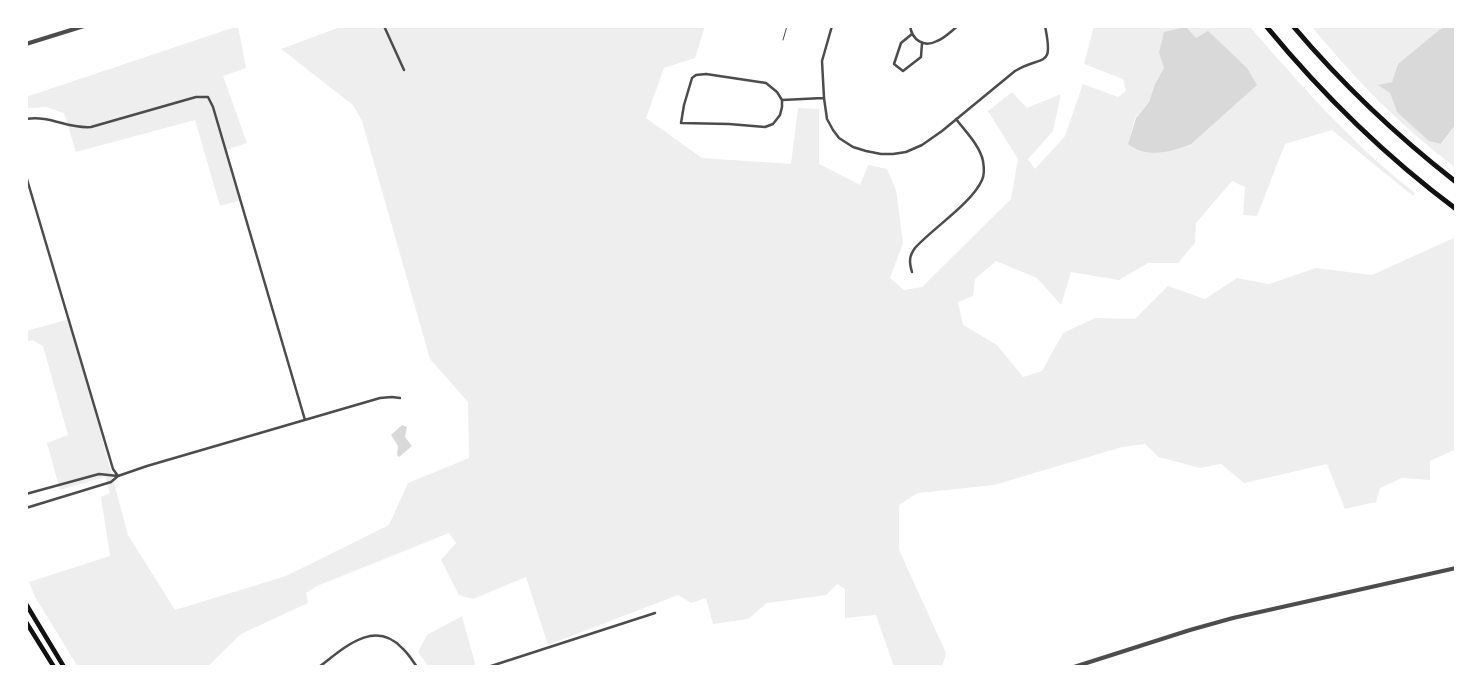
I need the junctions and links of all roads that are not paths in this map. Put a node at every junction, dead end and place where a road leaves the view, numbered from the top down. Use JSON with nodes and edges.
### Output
{"nodes":[{"id":1,"x":84,"y":26,"type":"edge"},
{"id":2,"x":384,"y":26,"type":"edge"},
{"id":3,"x":787,"y":26,"type":"edge"},
{"id":4,"x":832,"y":26,"type":"edge"},
{"id":5,"x":910,"y":26,"type":"edge"},
{"id":6,"x":958,"y":26,"type":"edge"},
{"id":7,"x":1045,"y":26,"type":"edge"},
{"id":8,"x":1266,"y":26,"type":"edge"},
{"id":9,"x":1294,"y":26,"type":"edge"},
{"id":10,"x":912,"y":34,"type":"junction"},
{"id":11,"x":783,"y":40,"type":"dead end"},
{"id":12,"x":922,"y":43,"type":"junction"},
{"id":13,"x":26,"y":44,"type":"edge"},
{"id":14,"x":404,"y":70,"type":"dead end"},
{"id":15,"x":824,"y":98,"type":"junction"},
{"id":16,"x":782,"y":100,"type":"junction"},
{"id":17,"x":956,"y":119,"type":"junction"},
{"id":18,"x":26,"y":120,"type":"edge"},
{"id":19,"x":26,"y":176,"type":"edge"},
{"id":20,"x":1456,"y":182,"type":"edge"},
{"id":21,"x":1456,"y":209,"type":"edge"},
{"id":22,"x":912,"y":272,"type":"dead end"},
{"id":23,"x":400,"y":398,"type":"dead end"},
{"id":24,"x":305,"y":420,"type":"junction"},
{"id":25,"x":118,"y":476,"type":"junction"},
{"id":26,"x":26,"y":494,"type":"edge"},
{"id":27,"x":26,"y":508,"type":"edge"},
{"id":28,"x":1456,"y":568,"type":"edge"},
{"id":29,"x":26,"y":604,"type":"edge"},
{"id":30,"x":655,"y":613,"type":"dead end"},
{"id":31,"x":26,"y":622,"type":"edge"},
{"id":32,"x":54,"y":667,"type":"edge"},
{"id":33,"x":64,"y":667,"type":"edge"},
{"id":34,"x":319,"y":667,"type":"edge"},
{"id":35,"x":416,"y":667,"type":"edge"},
{"id":36,"x":488,"y":667,"type":"edge"},
{"id":37,"x":1074,"y":667,"type":"edge"}],
"edges":[{"from":1,"to":13,"type":"street"},
{"from":2,"to":14,"type":"street"},
{"from":3,"to":11,"type":"lane"},
{"from":4,"to":15,"type":"street"},
{"from":5,"to":10,"type":"street"},
{"from":6,"to":12,"type":"street"},
{"from":7,"to":17,"type":"street"},
{"from":8,"to":21,"type":"highway"},
{"from":9,"to":20,"type":"highway"},
{"from":10,"to":12,"type":"street"},
{"from":10,"to":12,"type":"street"},
{"from":15,"to":16,"type":"street"},
{"from":15,"to":17,"type":"street"},
{"from":16,"to":16,"type":"street"},
{"from":17,"to":22,"type":"street"},
{"from":18,"to":24,"type":"street"},
{"from":19,"to":25,"type":"street"},
{"from":23,"to":24,"type":"street"},
{"from":24,"to":25,"type":"street"},
{"from":25,"to":26,"type":"street"},
{"from":25,"to":27,"type":"street"},
{"from":28,"to":37,"type":"street"},
{"from":29,"to":33,"type":"main road"},
{"from":30,"to":36,"type":"street"},
{"from":31,"to":32,"type":"main road"},
{"from":34,"to":35,"type":"street"}]}
